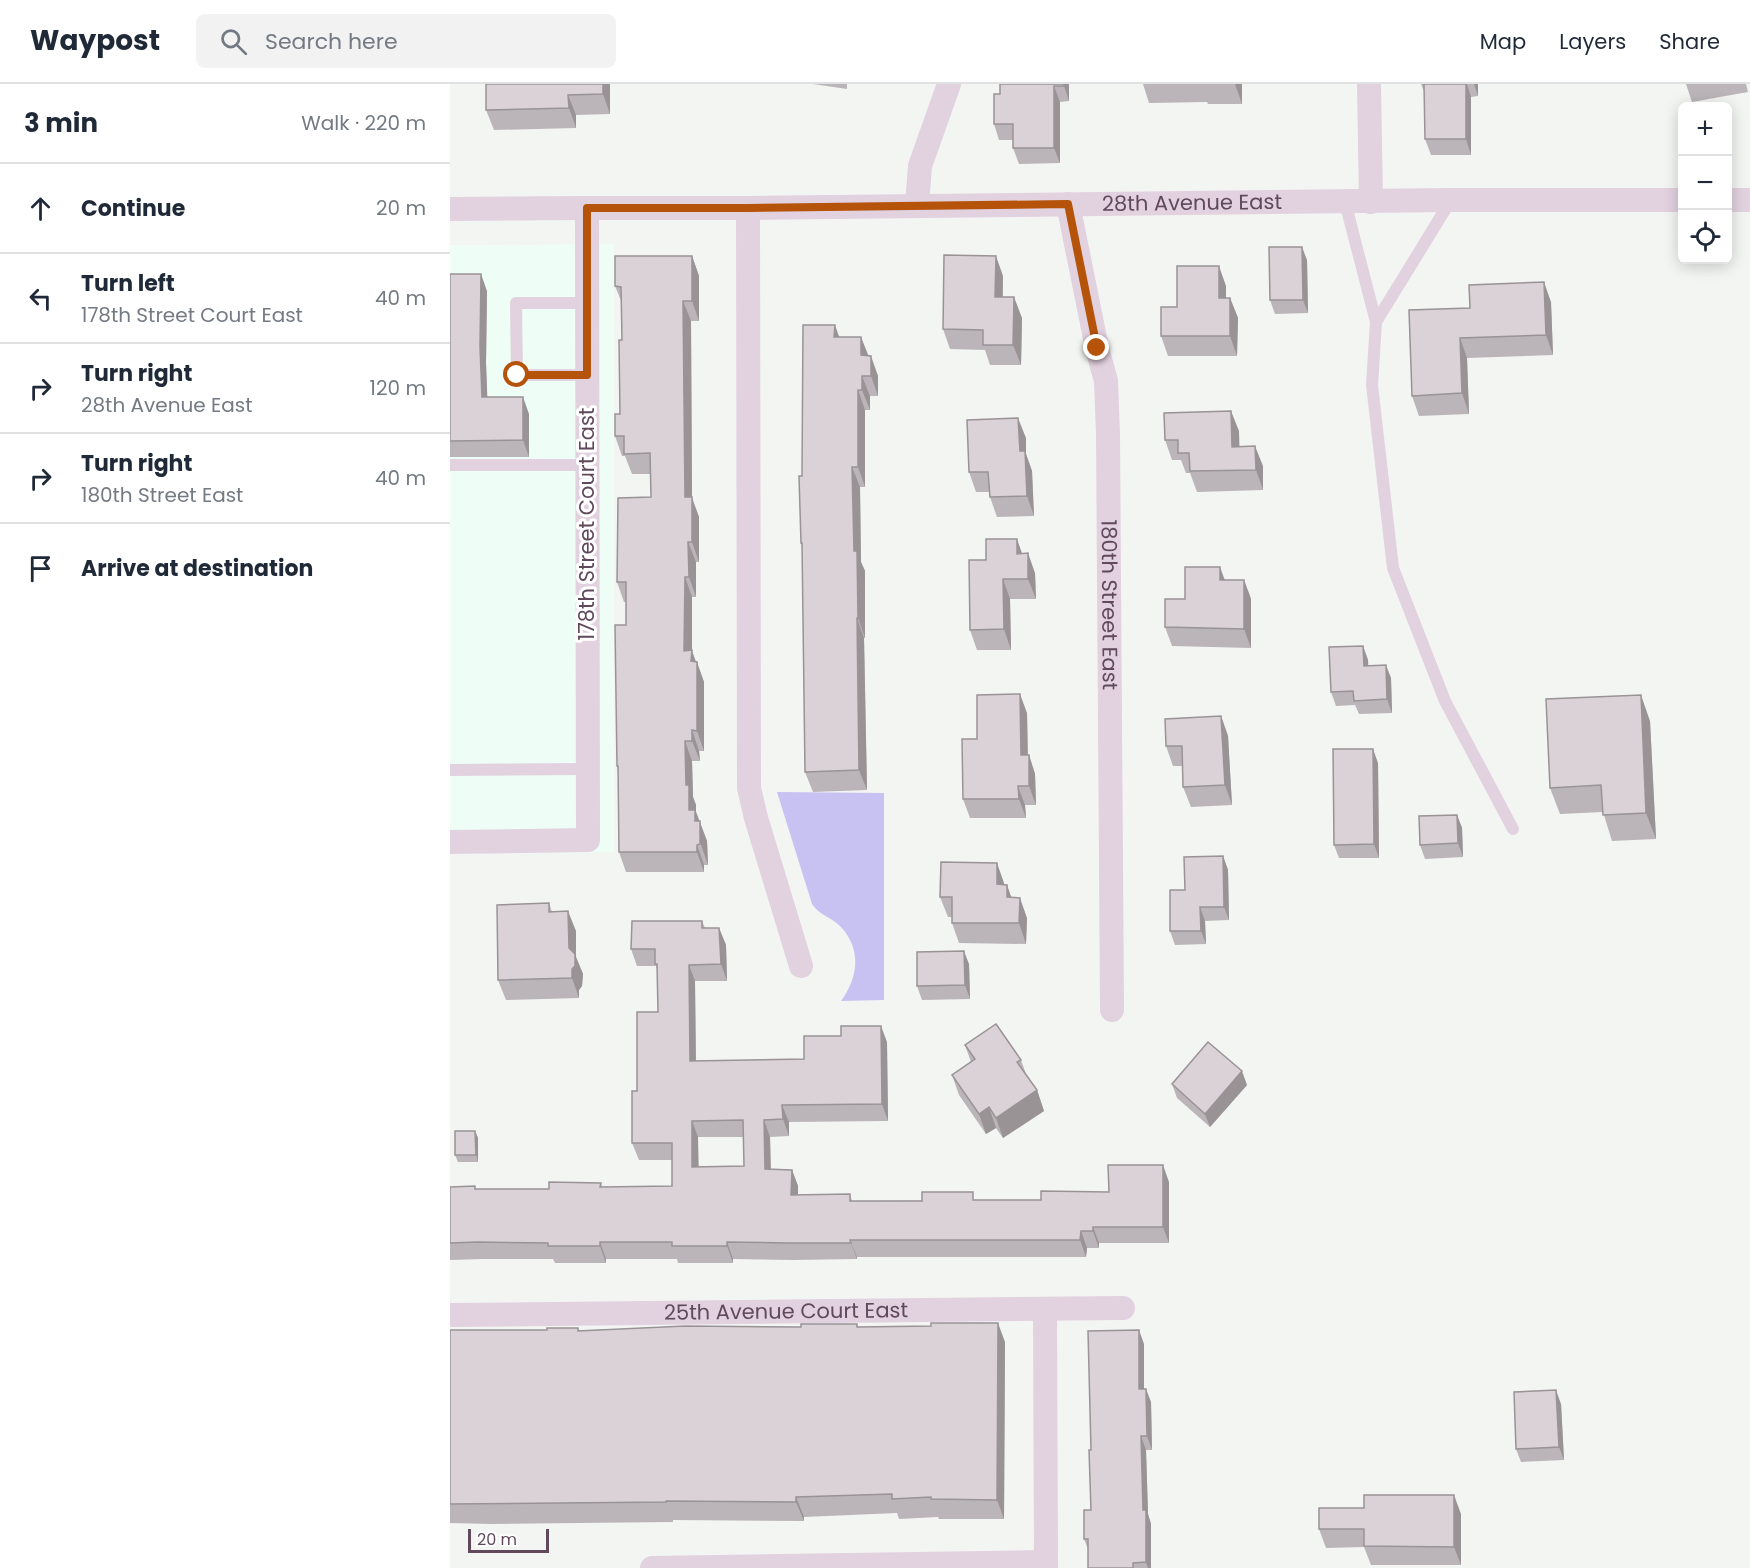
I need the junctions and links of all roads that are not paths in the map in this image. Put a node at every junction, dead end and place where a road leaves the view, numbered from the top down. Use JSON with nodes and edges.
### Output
{"nodes":[{"id":1,"x":949,"y":84,"type":"edge"},
{"id":2,"x":1369,"y":84,"type":"edge"},
{"id":3,"x":1451,"y":200,"type":"junction"},
{"id":4,"x":1678,"y":200,"type":"edge"},
{"id":5,"x":1732,"y":200,"type":"edge"},
{"id":6,"x":1750,"y":200,"type":"edge"},
{"id":7,"x":1371,"y":201,"type":"junction"},
{"id":8,"x":1345,"y":202,"type":"junction"},
{"id":9,"x":1068,"y":204,"type":"junction"},
{"id":10,"x":917,"y":205,"type":"junction"},
{"id":11,"x":587,"y":208,"type":"junction"},
{"id":12,"x":748,"y":208,"type":"junction"},
{"id":13,"x":450,"y":209,"type":"edge"},
{"id":14,"x":587,"y":303,"type":"junction"},
{"id":15,"x":1376,"y":322,"type":"junction"},
{"id":16,"x":587,"y":375,"type":"junction"},
{"id":17,"x":450,"y":465,"type":"edge"},
{"id":18,"x":587,"y":465,"type":"junction"},
{"id":19,"x":588,"y":769,"type":"junction"},
{"id":20,"x":450,"y":770,"type":"edge"},
{"id":21,"x":1513,"y":829,"type":"dead end"},
{"id":22,"x":450,"y":842,"type":"edge"},
{"id":23,"x":801,"y":966,"type":"dead end"},
{"id":24,"x":1112,"y":1010,"type":"dead end"},
{"id":25,"x":1123,"y":1308,"type":"dead end"},
{"id":26,"x":1045,"y":1309,"type":"junction"},
{"id":27,"x":450,"y":1315,"type":"edge"},
{"id":28,"x":1046,"y":1565,"type":"edge"},
{"id":29,"x":652,"y":1568,"type":"edge"}],
"edges":[{"from":1,"to":10,"type":"street"},
{"from":2,"to":7,"type":"street"},
{"from":3,"to":4,"type":"street","name":"28th Avenue East"},
{"from":3,"to":7,"type":"street","name":"28th Avenue East"},
{"from":3,"to":15,"type":"lane"},
{"from":5,"to":6,"type":"street"},
{"from":7,"to":8,"type":"street","name":"28th Avenue East"},
{"from":8,"to":9,"type":"street","name":"28th Avenue East"},
{"from":8,"to":15,"type":"lane"},
{"from":9,"to":10,"type":"street","name":"28th Avenue East"},
{"from":9,"to":24,"type":"street","name":"180th Street East"},
{"from":10,"to":12,"type":"street","name":"28th Avenue East"},
{"from":11,"to":12,"type":"street","name":"28th Avenue East"},
{"from":11,"to":13,"type":"street","name":"28th Avenue East"},
{"from":11,"to":14,"type":"street","name":"178th Street Court East"},
{"from":12,"to":23,"type":"street"},
{"from":14,"to":16,"type":"street","name":"178th Street Court East"},
{"from":14,"to":16,"type":"lane"},
{"from":15,"to":21,"type":"lane"},
{"from":16,"to":18,"type":"street","name":"178th Street Court East"},
{"from":17,"to":18,"type":"lane"},
{"from":18,"to":19,"type":"street","name":"178th Street Court East"},
{"from":19,"to":20,"type":"lane"},
{"from":19,"to":22,"type":"street","name":"178th Street Court East"},
{"from":25,"to":26,"type":"street","name":"25th Avenue Court East"},
{"from":26,"to":27,"type":"street","name":"25th Avenue Court East"},
{"from":26,"to":28,"type":"street"},
{"from":28,"to":29,"type":"street"}]}
